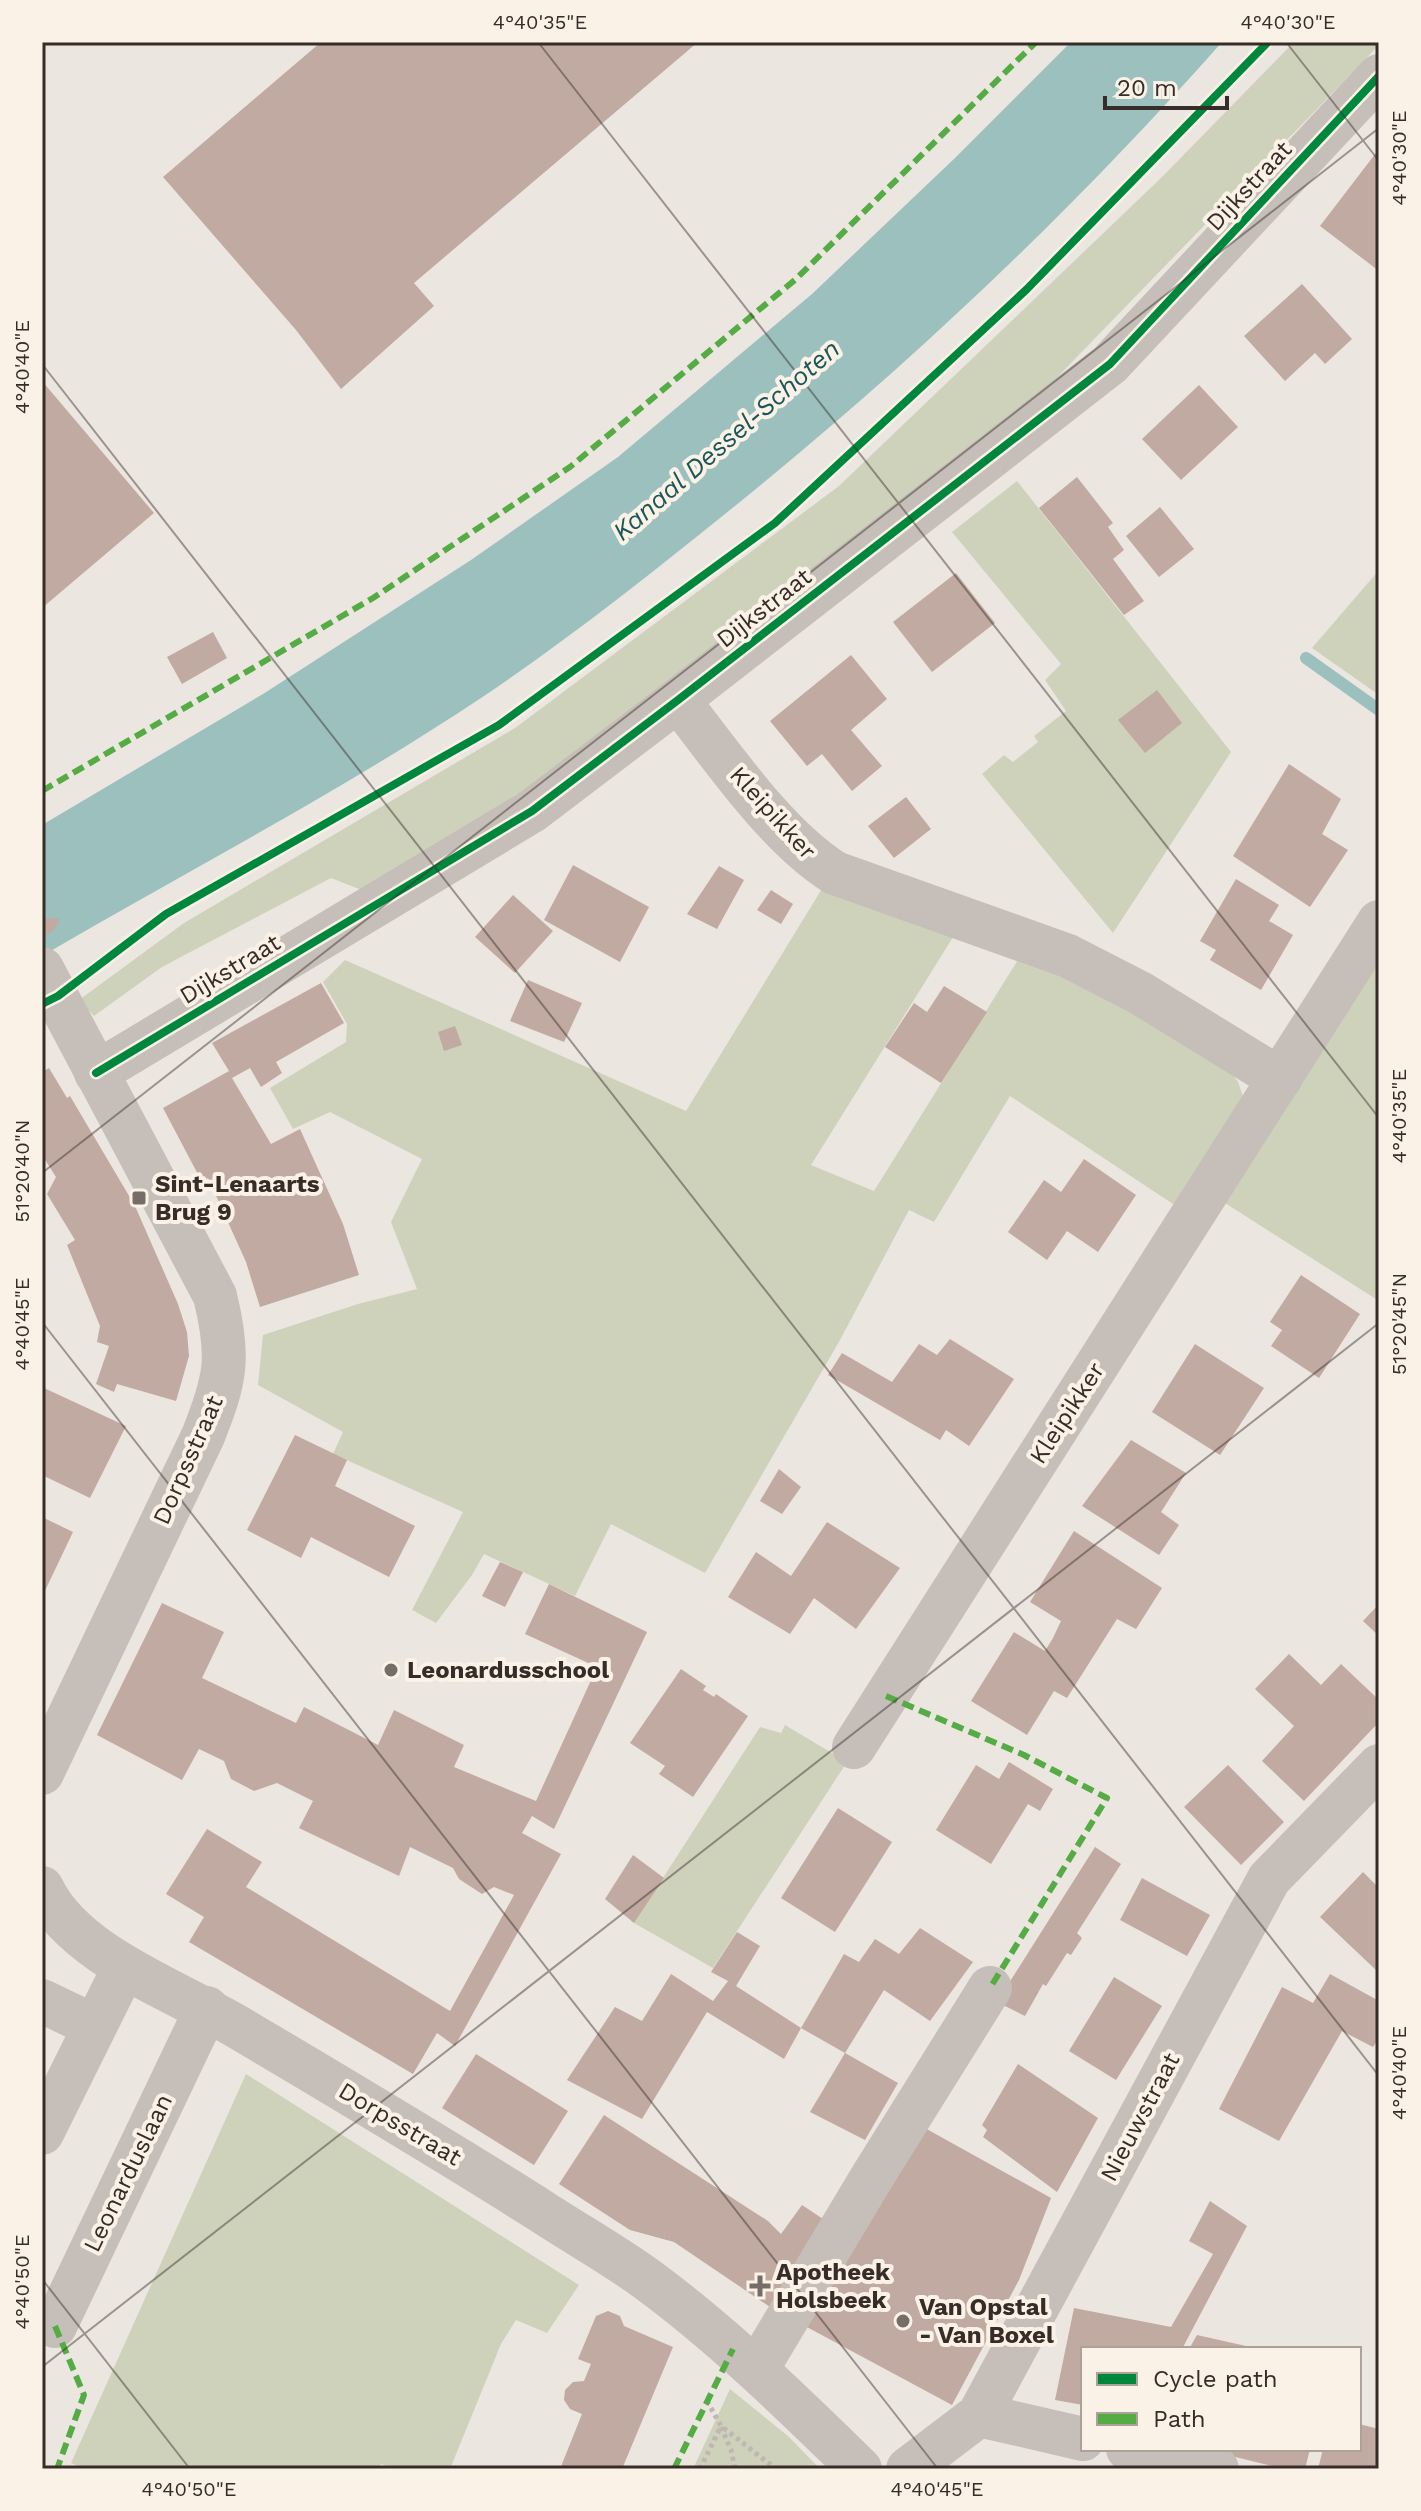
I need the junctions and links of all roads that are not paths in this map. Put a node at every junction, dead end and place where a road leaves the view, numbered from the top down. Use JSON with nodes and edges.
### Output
{"nodes":[{"id":1,"x":1379,"y":76,"type":"edge"},
{"id":2,"x":678,"y":700,"type":"junction"},
{"id":3,"x":1379,"y":922,"type":"edge"},
{"id":4,"x":43,"y":971,"type":"edge"},
{"id":5,"x":96,"y":1073,"type":"junction"},
{"id":6,"x":1280,"y":1079,"type":"junction"},
{"id":7,"x":854,"y":1747,"type":"dead end"},
{"id":8,"x":1379,"y":1766,"type":"edge"},
{"id":9,"x":42,"y":1773,"type":"edge"},
{"id":10,"x":42,"y":1888,"type":"edge"},
{"id":11,"x":124,"y":1968,"type":"junction"},
{"id":12,"x":990,"y":1988,"type":"dead end"},
{"id":13,"x":42,"y":2001,"type":"edge"},
{"id":14,"x":207,"y":2008,"type":"junction"},
{"id":15,"x":94,"y":2026,"type":"junction"},
{"id":16,"x":42,"y":2133,"type":"edge"},
{"id":17,"x":42,"y":2320,"type":"edge"},
{"id":18,"x":757,"y":2369,"type":"junction"},
{"id":19,"x":979,"y":2415,"type":"junction"},
{"id":20,"x":1081,"y":2439,"type":"edge"},
{"id":21,"x":1137,"y":2451,"type":"edge"},
{"id":22,"x":860,"y":2469,"type":"edge"},
{"id":23,"x":908,"y":2469,"type":"edge"},
{"id":24,"x":1217,"y":2469,"type":"edge"}],
"edges":[{"from":1,"to":2,"type":"street","name":"Dijkstraat"},
{"from":2,"to":5,"type":"street","name":"Dijkstraat"},
{"from":2,"to":6,"type":"street","name":"Kleipikker"},
{"from":3,"to":6,"type":"street","name":"Kleipikker"},
{"from":4,"to":5,"type":"street","name":"Dorpsstraat"},
{"from":5,"to":9,"type":"street","name":"Dorpsstraat"},
{"from":6,"to":7,"type":"street","name":"Kleipikker"},
{"from":8,"to":19,"type":"street","name":"Nieuwstraat"},
{"from":10,"to":11,"type":"street","name":"Dorpsstraat"},
{"from":11,"to":14,"type":"street","name":"Dorpsstraat"},
{"from":11,"to":15,"type":"street"},
{"from":12,"to":18,"type":"street"},
{"from":13,"to":15,"type":"street"},
{"from":14,"to":17,"type":"street","name":"Leonarduslaan"},
{"from":14,"to":18,"type":"street","name":"Dorpsstraat"},
{"from":15,"to":16,"type":"street"},
{"from":18,"to":22,"type":"street","name":"Dorpsstraat"},
{"from":19,"to":20,"type":"street"},
{"from":19,"to":23,"type":"street","name":"Nieuwstraat"},
{"from":21,"to":24,"type":"street"}]}
